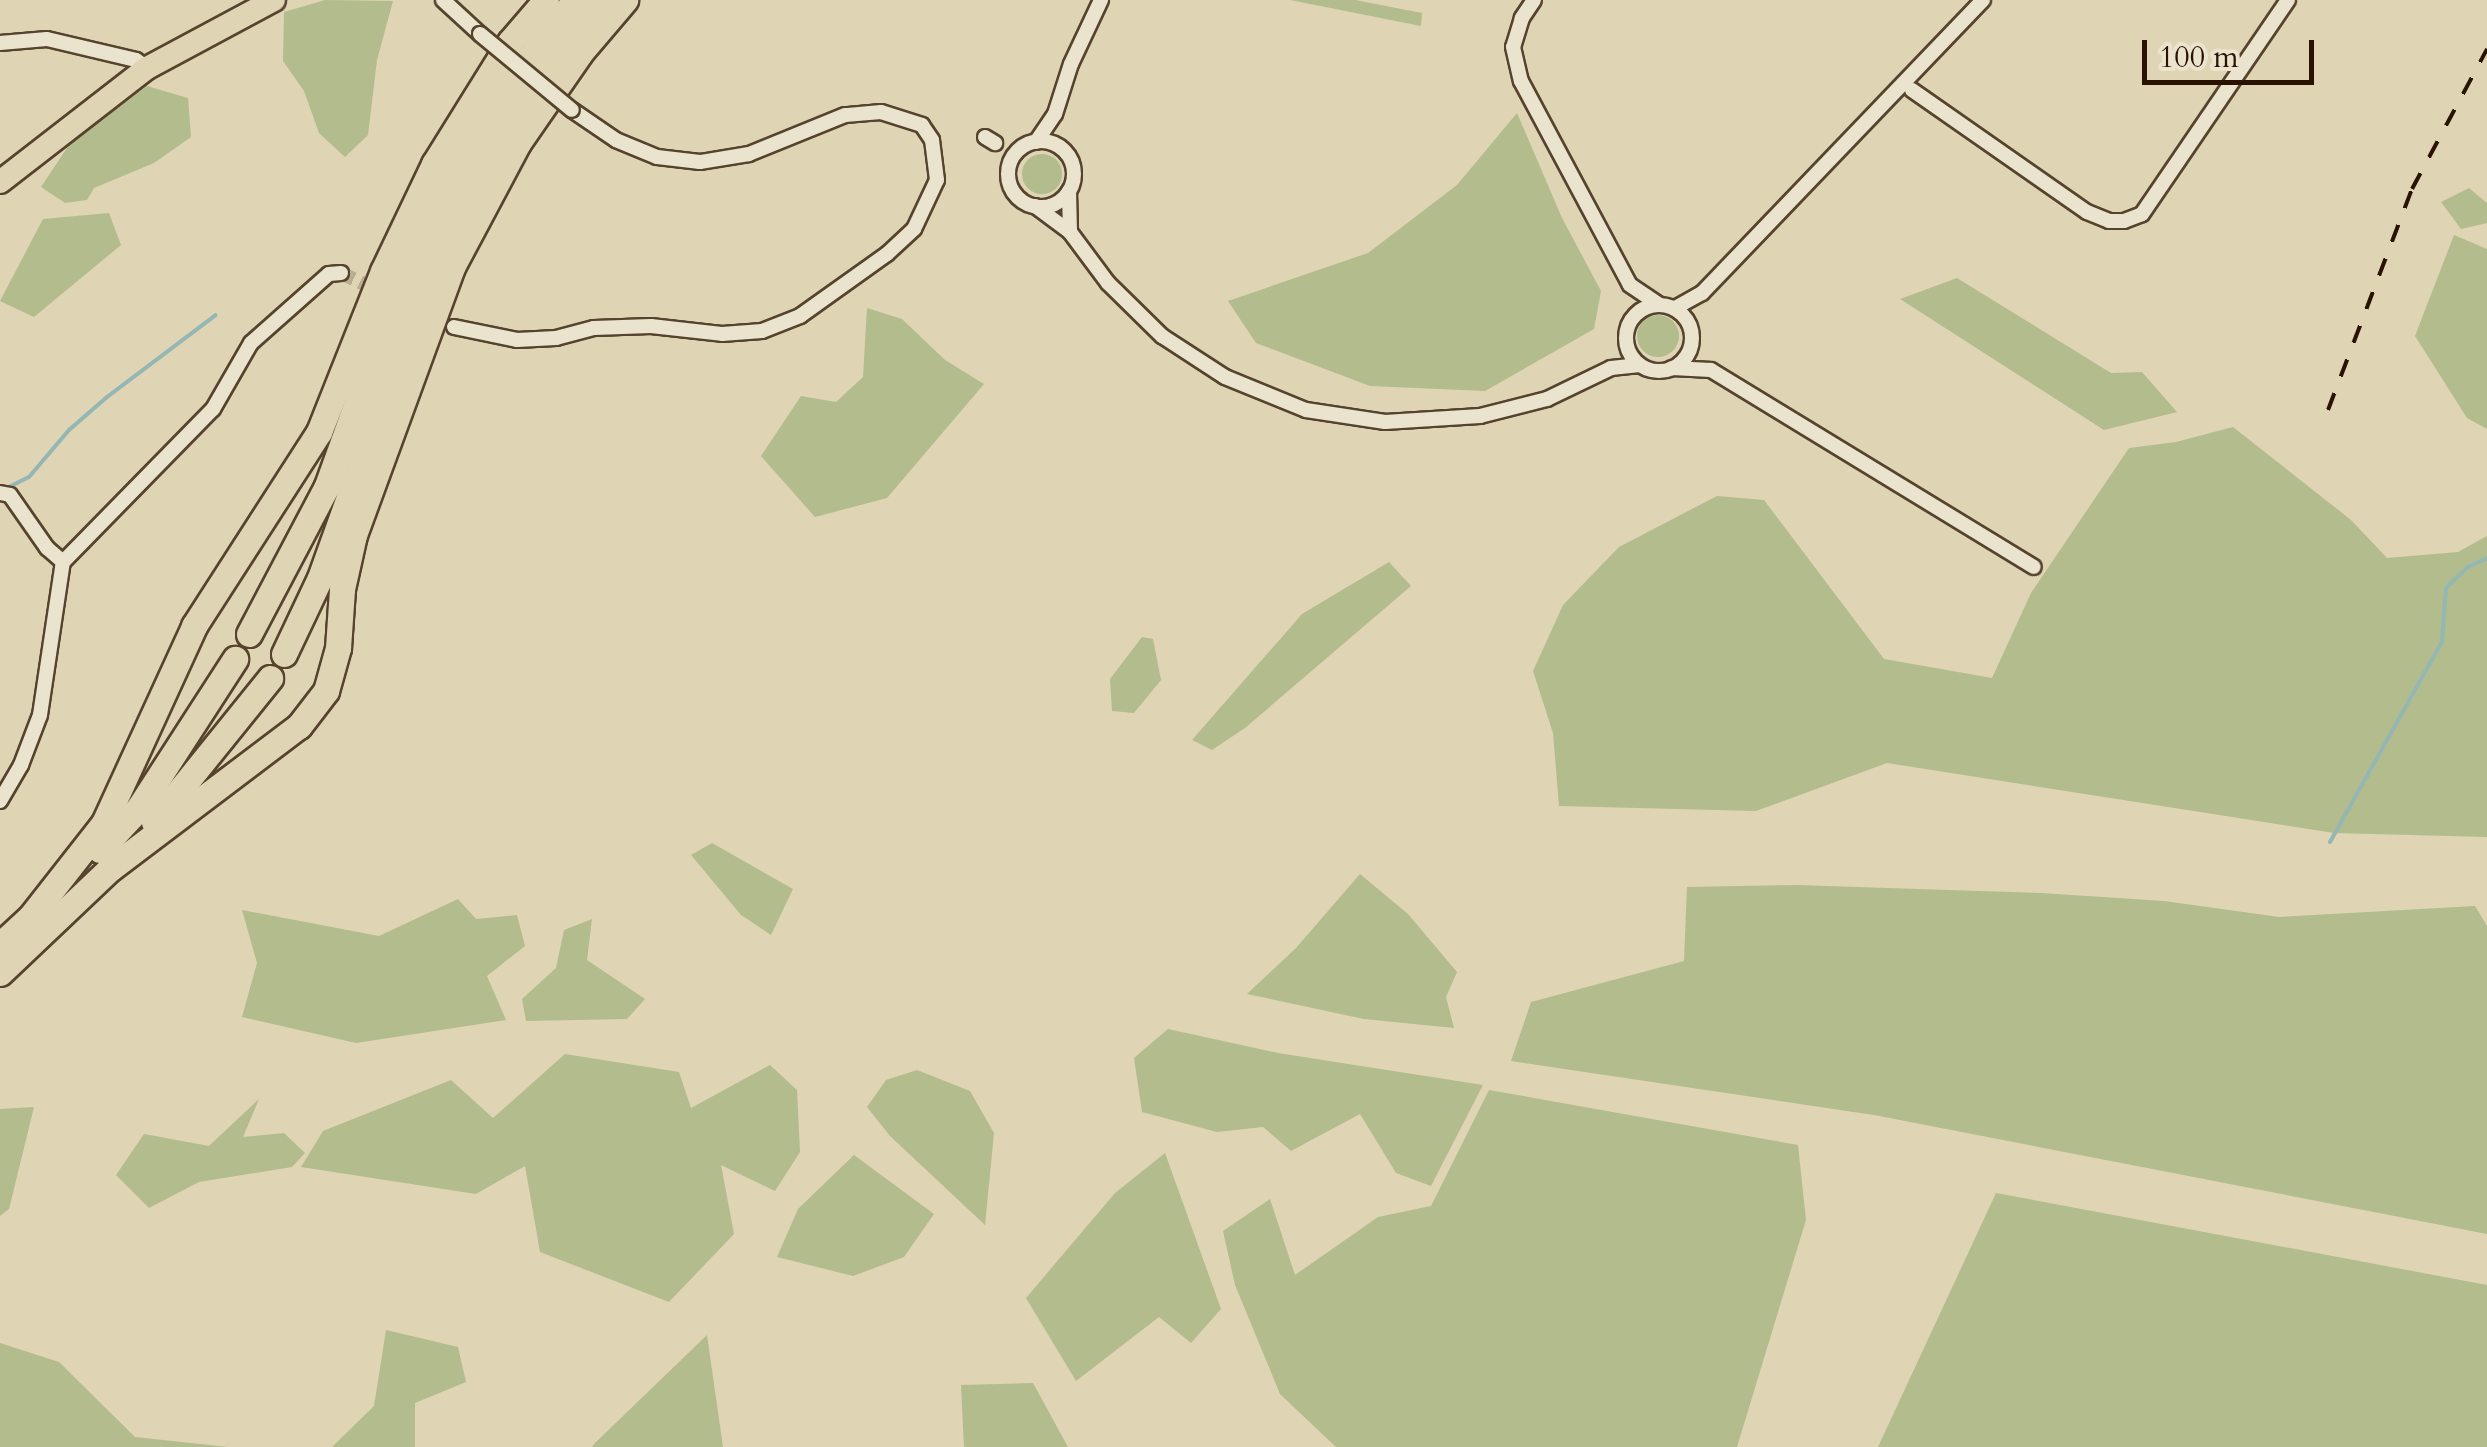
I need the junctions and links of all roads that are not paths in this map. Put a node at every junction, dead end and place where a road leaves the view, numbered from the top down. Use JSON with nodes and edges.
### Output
{"nodes":[{"id":1,"x":274,"y":0,"type":"edge"},
{"id":2,"x":443,"y":0,"type":"edge"},
{"id":3,"x":546,"y":0,"type":"edge"},
{"id":4,"x":575,"y":0,"type":"edge"},
{"id":5,"x":599,"y":0,"type":"edge"},
{"id":6,"x":625,"y":0,"type":"edge"},
{"id":7,"x":1101,"y":0,"type":"edge"},
{"id":8,"x":1534,"y":0,"type":"edge"},
{"id":9,"x":1983,"y":0,"type":"edge"},
{"id":10,"x":2288,"y":0,"type":"edge"},
{"id":11,"x":0,"y":43,"type":"edge"},
{"id":12,"x":147,"y":68,"type":"junction"},
{"id":13,"x":1912,"y":90,"type":"dead end"},
{"id":14,"x":1055,"y":114,"type":"junction"},
{"id":15,"x":1036,"y":142,"type":"junction"},
{"id":16,"x":1054,"y":144,"type":"junction"},
{"id":17,"x":0,"y":182,"type":"edge"},
{"id":18,"x":1069,"y":191,"type":"junction"},
{"id":19,"x":1035,"y":206,"type":"junction"},
{"id":20,"x":1070,"y":232,"type":"junction"},
{"id":21,"x":341,"y":272,"type":"dead end"},
{"id":22,"x":1630,"y":285,"type":"junction"},
{"id":23,"x":1702,"y":292,"type":"junction"},
{"id":24,"x":1658,"y":304,"type":"junction"},
{"id":25,"x":1675,"y":308,"type":"junction"},
{"id":26,"x":1632,"y":318,"type":"junction"},
{"id":27,"x":454,"y":327,"type":"dead end"},
{"id":28,"x":1690,"y":328,"type":"junction"},
{"id":29,"x":1626,"y":342,"type":"junction"},
{"id":30,"x":1640,"y":365,"type":"junction"},
{"id":31,"x":1611,"y":368,"type":"junction"},
{"id":32,"x":1672,"y":368,"type":"junction"},
{"id":33,"x":1711,"y":370,"type":"junction"},
{"id":34,"x":0,"y":493,"type":"edge"},
{"id":35,"x":64,"y":562,"type":"junction"},
{"id":36,"x":2034,"y":567,"type":"dead end"},
{"id":37,"x":249,"y":634,"type":"dead end"},
{"id":38,"x":284,"y":654,"type":"dead end"},
{"id":39,"x":235,"y":659,"type":"dead end"},
{"id":40,"x":270,"y":678,"type":"dead end"},
{"id":41,"x":0,"y":801,"type":"edge"},
{"id":42,"x":111,"y":868,"type":"junction"},
{"id":43,"x":28,"y":920,"type":"junction"},
{"id":44,"x":0,"y":945,"type":"edge"},
{"id":45,"x":0,"y":973,"type":"edge"}],
"edges":[{"from":1,"to":12,"type":"main road"},
{"from":2,"to":27,"type":"street","bridge":true},
{"from":3,"to":43,"type":"highway"},
{"from":4,"to":37,"type":"highway"},
{"from":5,"to":38,"type":"highway"},
{"from":6,"to":42,"type":"highway"},
{"from":7,"to":14,"type":"street"},
{"from":8,"to":22,"type":"street"},
{"from":9,"to":23,"type":"street"},
{"from":10,"to":13,"type":"street"},
{"from":11,"to":12,"type":"street"},
{"from":12,"to":17,"type":"main road"},
{"from":14,"to":15,"type":"street"},
{"from":14,"to":16,"type":"street"},
{"from":15,"to":16,"type":"street"},
{"from":15,"to":19,"type":"street"},
{"from":16,"to":18,"type":"street"},
{"from":18,"to":19,"type":"street"},
{"from":18,"to":20,"type":"street"},
{"from":19,"to":20,"type":"street"},
{"from":20,"to":31,"type":"street"},
{"from":21,"to":35,"type":"street"},
{"from":22,"to":24,"type":"street"},
{"from":22,"to":26,"type":"street"},
{"from":23,"to":25,"type":"street"},
{"from":23,"to":28,"type":"street"},
{"from":24,"to":25,"type":"street"},
{"from":24,"to":26,"type":"street"},
{"from":25,"to":28,"type":"street"},
{"from":26,"to":29,"type":"street"},
{"from":28,"to":32,"type":"street"},
{"from":28,"to":33,"type":"street"},
{"from":29,"to":30,"type":"street"},
{"from":29,"to":31,"type":"street"},
{"from":30,"to":31,"type":"street"},
{"from":30,"to":32,"type":"street"},
{"from":32,"to":33,"type":"street"},
{"from":33,"to":36,"type":"street"},
{"from":34,"to":35,"type":"street"},
{"from":35,"to":41,"type":"street"},
{"from":39,"to":43,"type":"highway"},
{"from":40,"to":42,"type":"highway"},
{"from":42,"to":45,"type":"highway"},
{"from":43,"to":44,"type":"highway"}]}
